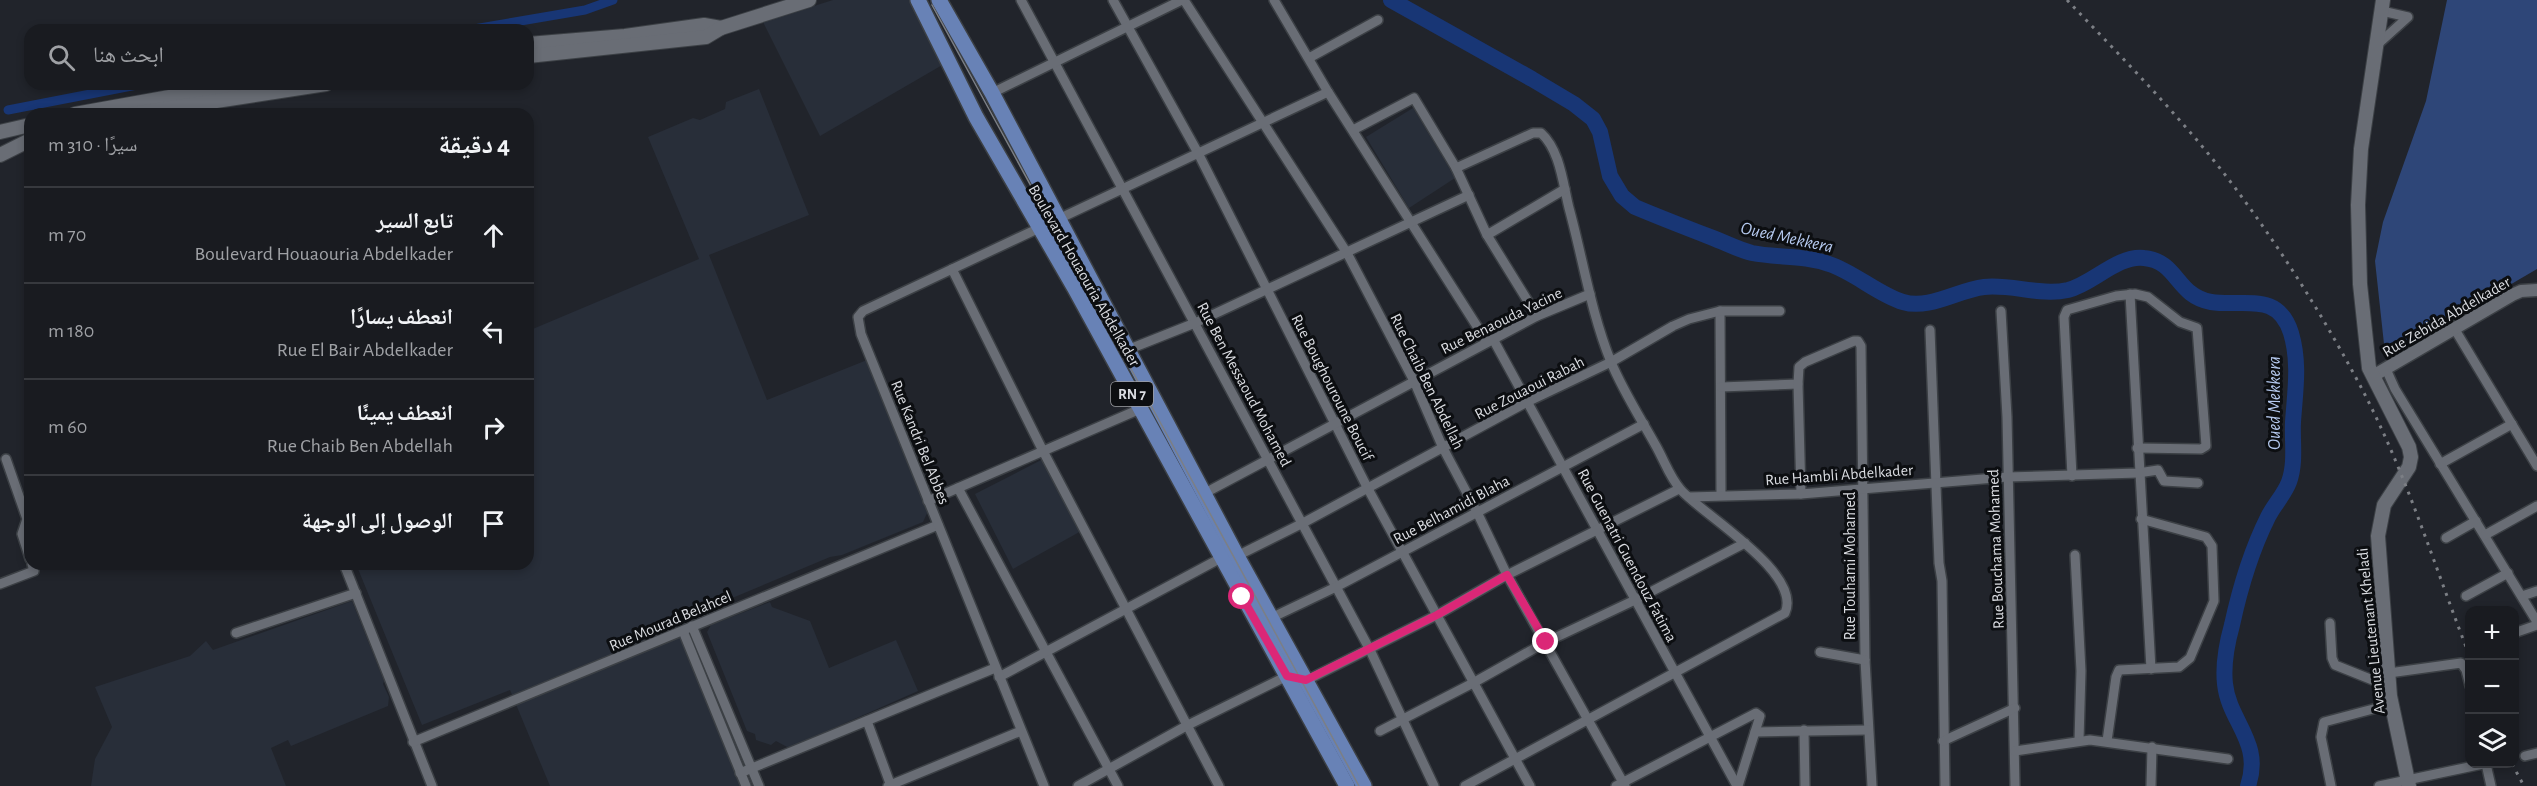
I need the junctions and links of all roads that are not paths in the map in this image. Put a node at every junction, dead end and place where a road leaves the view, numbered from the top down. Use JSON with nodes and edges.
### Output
{"nodes":[{"id":1,"x":809,"y":0,"type":"edge"},
{"id":2,"x":918,"y":0,"type":"edge"},
{"id":3,"x":939,"y":0,"type":"edge"},
{"id":4,"x":1021,"y":0,"type":"edge"},
{"id":5,"x":1113,"y":0,"type":"edge"},
{"id":6,"x":1183,"y":0,"type":"edge"},
{"id":7,"x":1274,"y":0,"type":"edge"},
{"id":8,"x":2380,"y":3,"type":"edge"},
{"id":9,"x":1378,"y":20,"type":"dead end"},
{"id":10,"x":1127,"y":26,"type":"junction"},
{"id":11,"x":721,"y":28,"type":"junction"},
{"id":12,"x":534,"y":44,"type":"edge"},
{"id":13,"x":2378,"y":44,"type":"junction"},
{"id":14,"x":534,"y":55,"type":"edge"},
{"id":15,"x":1309,"y":58,"type":"junction"},
{"id":16,"x":1053,"y":62,"type":"junction"},
{"id":17,"x":209,"y":90,"type":"edge"},
{"id":18,"x":291,"y":90,"type":"edge"},
{"id":19,"x":1328,"y":92,"type":"junction"},
{"id":20,"x":992,"y":93,"type":"junction"},
{"id":21,"x":108,"y":108,"type":"edge"},
{"id":22,"x":188,"y":108,"type":"edge"},
{"id":23,"x":1262,"y":122,"type":"junction"},
{"id":24,"x":24,"y":126,"type":"edge"},
{"id":25,"x":1353,"y":130,"type":"junction"},
{"id":26,"x":0,"y":132,"type":"edge"},
{"id":27,"x":24,"y":143,"type":"edge"},
{"id":28,"x":1198,"y":153,"type":"junction"},
{"id":29,"x":0,"y":155,"type":"edge"},
{"id":30,"x":1456,"y":168,"type":"junction"},
{"id":31,"x":1122,"y":188,"type":"junction"},
{"id":32,"x":1565,"y":189,"type":"junction"},
{"id":33,"x":1469,"y":195,"type":"junction"},
{"id":34,"x":1058,"y":218,"type":"junction"},
{"id":35,"x":1412,"y":222,"type":"junction"},
{"id":36,"x":1038,"y":227,"type":"junction"},
{"id":37,"x":1487,"y":235,"type":"junction"},
{"id":38,"x":1347,"y":253,"type":"junction"},
{"id":39,"x":952,"y":268,"type":"junction"},
{"id":40,"x":1266,"y":290,"type":"junction"},
{"id":41,"x":2537,"y":290,"type":"edge"},
{"id":42,"x":1590,"y":294,"type":"junction"},
{"id":43,"x":2130,"y":294,"type":"junction"},
{"id":44,"x":1720,"y":311,"type":"junction"},
{"id":45,"x":1780,"y":311,"type":"dead end"},
{"id":46,"x":2001,"y":311,"type":"dead end"},
{"id":47,"x":1537,"y":316,"type":"junction"},
{"id":48,"x":1194,"y":323,"type":"junction"},
{"id":49,"x":2454,"y":328,"type":"junction"},
{"id":50,"x":1930,"y":330,"type":"dead end"},
{"id":51,"x":1490,"y":341,"type":"junction"},
{"id":52,"x":1127,"y":350,"type":"junction"},
{"id":53,"x":1611,"y":362,"type":"junction"},
{"id":54,"x":2386,"y":369,"type":"junction"},
{"id":55,"x":2373,"y":376,"type":"junction"},
{"id":56,"x":1414,"y":381,"type":"junction"},
{"id":57,"x":1798,"y":384,"type":"junction"},
{"id":58,"x":1720,"y":387,"type":"junction"},
{"id":59,"x":1527,"y":402,"type":"junction"},
{"id":60,"x":1140,"y":409,"type":"junction"},
{"id":61,"x":1334,"y":424,"type":"junction"},
{"id":62,"x":1644,"y":424,"type":"junction"},
{"id":63,"x":2512,"y":424,"type":"junction"},
{"id":64,"x":1443,"y":448,"type":"junction"},
{"id":65,"x":2137,"y":448,"type":"junction"},
{"id":66,"x":1043,"y":451,"type":"junction"},
{"id":67,"x":6,"y":459,"type":"dead end"},
{"id":68,"x":1269,"y":461,"type":"junction"},
{"id":69,"x":2440,"y":464,"type":"junction"},
{"id":70,"x":1564,"y":465,"type":"junction"},
{"id":71,"x":2537,"y":466,"type":"edge"},
{"id":72,"x":2138,"y":473,"type":"junction"},
{"id":73,"x":2072,"y":476,"type":"junction"},
{"id":74,"x":2007,"y":477,"type":"junction"},
{"id":75,"x":1936,"y":482,"type":"junction"},
{"id":76,"x":2198,"y":483,"type":"dead end"},
{"id":77,"x":1367,"y":487,"type":"junction"},
{"id":78,"x":958,"y":488,"type":"junction"},
{"id":79,"x":1863,"y":488,"type":"junction"},
{"id":80,"x":1679,"y":489,"type":"junction"},
{"id":81,"x":1204,"y":494,"type":"junction"},
{"id":82,"x":1801,"y":494,"type":"junction"},
{"id":83,"x":1721,"y":495,"type":"junction"},
{"id":84,"x":1689,"y":498,"type":"junction"},
{"id":85,"x":928,"y":501,"type":"junction"},
{"id":86,"x":24,"y":506,"type":"edge"},
{"id":87,"x":2537,"y":506,"type":"edge"},
{"id":88,"x":1477,"y":512,"type":"junction"},
{"id":89,"x":2141,"y":519,"type":"junction"},
{"id":90,"x":2476,"y":521,"type":"junction"},
{"id":91,"x":1303,"y":523,"type":"junction"},
{"id":92,"x":938,"y":525,"type":"junction"},
{"id":93,"x":1596,"y":530,"type":"junction"},
{"id":94,"x":2485,"y":536,"type":"junction"},
{"id":95,"x":2446,"y":538,"type":"dead end"},
{"id":96,"x":1745,"y":543,"type":"junction"},
{"id":97,"x":1402,"y":553,"type":"junction"},
{"id":98,"x":2075,"y":555,"type":"dead end"},
{"id":99,"x":1237,"y":556,"type":"junction"},
{"id":100,"x":1221,"y":558,"type":"junction"},
{"id":101,"x":34,"y":570,"type":"edge"},
{"id":102,"x":346,"y":570,"type":"edge"},
{"id":103,"x":2508,"y":573,"type":"junction"},
{"id":104,"x":1507,"y":575,"type":"junction"},
{"id":105,"x":0,"y":585,"type":"edge"},
{"id":106,"x":1336,"y":587,"type":"junction"},
{"id":107,"x":2537,"y":591,"type":"edge"},
{"id":108,"x":356,"y":593,"type":"junction"},
{"id":109,"x":2522,"y":596,"type":"junction"},
{"id":110,"x":2466,"y":597,"type":"dead end"},
{"id":111,"x":1635,"y":600,"type":"junction"},
{"id":112,"x":1125,"y":608,"type":"junction"},
{"id":113,"x":1437,"y":615,"type":"junction"},
{"id":114,"x":1271,"y":618,"type":"junction"},
{"id":115,"x":2330,"y":623,"type":"dead end"},
{"id":116,"x":2537,"y":623,"type":"edge"},
{"id":117,"x":687,"y":629,"type":"junction"},
{"id":118,"x":2519,"y":631,"type":"edge"},
{"id":119,"x":236,"y":633,"type":"dead end"},
{"id":120,"x":1546,"y":642,"type":"junction"},
{"id":121,"x":1370,"y":650,"type":"junction"},
{"id":122,"x":1044,"y":652,"type":"junction"},
{"id":123,"x":1820,"y":652,"type":"dead end"},
{"id":124,"x":1865,"y":660,"type":"junction"},
{"id":125,"x":2465,"y":668,"type":"edge"},
{"id":126,"x":2151,"y":669,"type":"junction"},
{"id":127,"x":997,"y":673,"type":"junction"},
{"id":128,"x":1674,"y":674,"type":"junction"},
{"id":129,"x":1297,"y":678,"type":"junction"},
{"id":130,"x":2389,"y":680,"type":"junction"},
{"id":131,"x":1473,"y":683,"type":"junction"},
{"id":132,"x":2392,"y":704,"type":"junction"},
{"id":133,"x":2014,"y":708,"type":"junction"},
{"id":134,"x":1403,"y":719,"type":"junction"},
{"id":135,"x":1589,"y":720,"type":"junction"},
{"id":136,"x":867,"y":721,"type":"junction"},
{"id":137,"x":1188,"y":725,"type":"junction"},
{"id":138,"x":1804,"y":730,"type":"junction"},
{"id":139,"x":1868,"y":730,"type":"junction"},
{"id":140,"x":1021,"y":731,"type":"junction"},
{"id":141,"x":1380,"y":731,"type":"dead end"},
{"id":142,"x":1755,"y":732,"type":"junction"},
{"id":143,"x":1710,"y":737,"type":"junction"},
{"id":144,"x":2079,"y":740,"type":"junction"},
{"id":145,"x":1943,"y":741,"type":"junction"},
{"id":146,"x":2107,"y":741,"type":"junction"},
{"id":147,"x":413,"y":742,"type":"junction"},
{"id":148,"x":2152,"y":747,"type":"junction"},
{"id":149,"x":2015,"y":751,"type":"junction"},
{"id":150,"x":2537,"y":753,"type":"edge"},
{"id":151,"x":2525,"y":756,"type":"dead end"},
{"id":152,"x":1515,"y":758,"type":"junction"},
{"id":153,"x":2228,"y":759,"type":"dead end"},
{"id":154,"x":751,"y":768,"type":"junction"},
{"id":155,"x":1108,"y":768,"type":"junction"},
{"id":156,"x":2469,"y":768,"type":"edge"},
{"id":157,"x":2486,"y":768,"type":"edge"},
{"id":158,"x":740,"y":773,"type":"junction"},
{"id":159,"x":2408,"y":783,"type":"edge"},
{"id":160,"x":1621,"y":785,"type":"edge"},
{"id":161,"x":432,"y":786,"type":"edge"},
{"id":162,"x":746,"y":786,"type":"edge"},
{"id":163,"x":759,"y":786,"type":"edge"},
{"id":164,"x":890,"y":786,"type":"edge"},
{"id":165,"x":1044,"y":786,"type":"edge"},
{"id":166,"x":1078,"y":786,"type":"edge"},
{"id":167,"x":1118,"y":786,"type":"edge"},
{"id":168,"x":1219,"y":786,"type":"edge"},
{"id":169,"x":1347,"y":786,"type":"edge"},
{"id":170,"x":1364,"y":786,"type":"edge"},
{"id":171,"x":1434,"y":786,"type":"edge"},
{"id":172,"x":1465,"y":786,"type":"edge"},
{"id":173,"x":1530,"y":786,"type":"edge"},
{"id":174,"x":1738,"y":786,"type":"edge"},
{"id":175,"x":1805,"y":786,"type":"edge"},
{"id":176,"x":1872,"y":786,"type":"edge"},
{"id":177,"x":1945,"y":786,"type":"edge"},
{"id":178,"x":2015,"y":786,"type":"edge"},
{"id":179,"x":2151,"y":786,"type":"edge"},
{"id":180,"x":2331,"y":786,"type":"edge"},
{"id":181,"x":2379,"y":786,"type":"edge"},
{"id":182,"x":2491,"y":786,"type":"edge"}],
"edges":[{"from":1,"to":11,"type":"main road"},
{"from":2,"to":36,"type":"main road","name":"Boulevard Houaouria Abdelkader","number":"RN 7"},
{"from":3,"to":20,"type":"main road","name":"Boulevard Houaouria Abdelkader","number":"RN 7"},
{"from":4,"to":16,"type":"street","name":"Rue Ben Messaoud Mohamed"},
{"from":5,"to":10,"type":"street","name":"Rue Boughouroune Boucif"},
{"from":6,"to":10,"type":"street"},
{"from":6,"to":23,"type":"street","name":"Rue Chaib Ben Abdellah"},
{"from":7,"to":15,"type":"street","name":"Rue Guenatri Guendouz Fatima"},
{"from":8,"to":13,"type":"main road","name":"Avenue Lieutenant Kheladi"},
{"from":8,"to":13,"type":"street"},
{"from":9,"to":15,"type":"street"},
{"from":10,"to":16,"type":"street"},
{"from":10,"to":28,"type":"street","name":"Rue Boughouroune Boucif"},
{"from":11,"to":12,"type":"main road"},
{"from":11,"to":14,"type":"main road"},
{"from":13,"to":55,"type":"main road","name":"Avenue Lieutenant Kheladi"},
{"from":15,"to":19,"type":"street","name":"Rue Guenatri Guendouz Fatima"},
{"from":16,"to":20,"type":"street"},
{"from":16,"to":31,"type":"street","name":"Rue Ben Messaoud Mohamed"},
{"from":17,"to":21,"type":"main road"},
{"from":18,"to":22,"type":"main road"},
{"from":19,"to":23,"type":"street","name":"Rue Kandri Bel Abbes"},
{"from":19,"to":25,"type":"street","name":"Rue Guenatri Guendouz Fatima"},
{"from":20,"to":34,"type":"main road","name":"Boulevard Houaouria Abdelkader","number":"RN 7"},
{"from":23,"to":28,"type":"street","name":"Rue Kandri Bel Abbes"},
{"from":23,"to":38,"type":"street","name":"Rue Chaib Ben Abdellah"},
{"from":24,"to":26,"type":"main road"},
{"from":25,"to":30,"type":"street"},
{"from":25,"to":35,"type":"street","name":"Rue Guenatri Guendouz Fatima"},
{"from":27,"to":29,"type":"main road"},
{"from":28,"to":31,"type":"street","name":"Rue Kandri Bel Abbes"},
{"from":28,"to":40,"type":"street","name":"Rue Boughouroune Boucif"},
{"from":30,"to":32,"type":"street"},
{"from":30,"to":33,"type":"street"},
{"from":31,"to":34,"type":"street","name":"Rue Kandri Bel Abbes"},
{"from":31,"to":48,"type":"street","name":"Rue Ben Messaoud Mohamed"},
{"from":32,"to":37,"type":"street"},
{"from":32,"to":42,"type":"street"},
{"from":33,"to":35,"type":"street"},
{"from":33,"to":37,"type":"street"},
{"from":34,"to":36,"type":"street","name":"Rue Kandri Bel Abbes"},
{"from":34,"to":52,"type":"main road","name":"Boulevard Houaouria Abdelkader","number":"RN 7"},
{"from":35,"to":38,"type":"street"},
{"from":35,"to":51,"type":"street","name":"Rue Guenatri Guendouz Fatima"},
{"from":36,"to":39,"type":"street","name":"Rue Kandri Bel Abbes"},
{"from":36,"to":60,"type":"main road","name":"Boulevard Houaouria Abdelkader","number":"RN 7"},
{"from":37,"to":47,"type":"street"},
{"from":38,"to":40,"type":"street"},
{"from":38,"to":56,"type":"street","name":"Rue Chaib Ben Abdellah"},
{"from":39,"to":66,"type":"street"},
{"from":39,"to":85,"type":"street","name":"Rue Kandri Bel Abbes"},
{"from":40,"to":48,"type":"street"},
{"from":40,"to":61,"type":"street","name":"Rue Boughouroune Boucif"},
{"from":41,"to":49,"type":"street","name":"Rue Zebida Abdelkader"},
{"from":42,"to":47,"type":"street","name":"Rue Benaouda Yacine"},
{"from":42,"to":53,"type":"street"},
{"from":43,"to":65,"type":"street"},
{"from":43,"to":65,"type":"street"},
{"from":43,"to":73,"type":"street"},
{"from":44,"to":45,"type":"street","name":"Rue Zouaoui Rabah"},
{"from":44,"to":53,"type":"street","name":"Rue Zouaoui Rabah"},
{"from":44,"to":58,"type":"street"},
{"from":46,"to":74,"type":"street","name":"Rue Bouchama Mohamed"},
{"from":47,"to":51,"type":"street","name":"Rue Benaouda Yacine"},
{"from":48,"to":52,"type":"street"},
{"from":48,"to":68,"type":"street","name":"Rue Ben Messaoud Mohamed"},
{"from":49,"to":54,"type":"street","name":"Rue Zebida Abdelkader"},
{"from":49,"to":63,"type":"street"},
{"from":50,"to":75,"type":"street"},
{"from":51,"to":56,"type":"street","name":"Rue Benaouda Yacine"},
{"from":51,"to":59,"type":"street","name":"Rue Guenatri Guendouz Fatima"},
{"from":52,"to":81,"type":"main road","name":"Boulevard Houaouria Abdelkader","number":"RN 7"},
{"from":53,"to":59,"type":"street","name":"Rue Zouaoui Rabah"},
{"from":53,"to":62,"type":"street"},
{"from":54,"to":55,"type":"street","name":"Rue Zebida Abdelkader"},
{"from":54,"to":69,"type":"street"},
{"from":55,"to":130,"type":"main road","name":"Avenue Lieutenant Kheladi"},
{"from":56,"to":61,"type":"street","name":"Rue Benaouda Yacine"},
{"from":56,"to":64,"type":"street","name":"Rue Chaib Ben Abdellah"},
{"from":57,"to":58,"type":"street"},
{"from":57,"to":79,"type":"street","name":"Rue Touhami Mohamed"},
{"from":57,"to":82,"type":"street"},
{"from":58,"to":83,"type":"street"},
{"from":59,"to":64,"type":"street","name":"Rue Zouaoui Rabah"},
{"from":59,"to":70,"type":"street","name":"Rue Guenatri Guendouz Fatima"},
{"from":60,"to":66,"type":"street"},
{"from":60,"to":100,"type":"main road","name":"Boulevard Houaouria Abdelkader","number":"RN 7"},
{"from":61,"to":68,"type":"street","name":"Rue Benaouda Yacine"},
{"from":61,"to":77,"type":"street","name":"Rue Boughouroune Boucif"},
{"from":62,"to":70,"type":"street","name":"Rue Belhamidi Blaha"},
{"from":62,"to":80,"type":"street"},
{"from":63,"to":69,"type":"street"},
{"from":63,"to":71,"type":"street"},
{"from":64,"to":77,"type":"street","name":"Rue Zouaoui Rabah"},
{"from":64,"to":88,"type":"street","name":"Rue Chaib Ben Abdellah"},
{"from":65,"to":72,"type":"street"},
{"from":66,"to":78,"type":"street"},
{"from":66,"to":112,"type":"street"},
{"from":67,"to":86,"type":"street"},
{"from":68,"to":81,"type":"street","name":"Rue Benaouda Yacine"},
{"from":68,"to":91,"type":"street","name":"Rue Ben Messaoud Mohamed"},
{"from":69,"to":90,"type":"street"},
{"from":70,"to":88,"type":"street","name":"Rue Belhamidi Blaha"},
{"from":70,"to":93,"type":"street","name":"Rue Guenatri Guendouz Fatima"},
{"from":72,"to":73,"type":"street","name":"Rue Hambli Abdelkader"},
{"from":72,"to":76,"type":"street","name":"Rue Hambli Abdelkader"},
{"from":72,"to":89,"type":"street"},
{"from":73,"to":74,"type":"street","name":"Rue Hambli Abdelkader"},
{"from":74,"to":75,"type":"street","name":"Rue Hambli Abdelkader"},
{"from":74,"to":133,"type":"street","name":"Rue Bouchama Mohamed"},
{"from":75,"to":79,"type":"street","name":"Rue Hambli Abdelkader"},
{"from":75,"to":145,"type":"street"},
{"from":77,"to":91,"type":"street","name":"Rue Zouaoui Rabah"},
{"from":77,"to":97,"type":"street","name":"Rue Boughouroune Boucif"},
{"from":78,"to":85,"type":"street"},
{"from":78,"to":122,"type":"street"},
{"from":79,"to":82,"type":"street","name":"Rue Hambli Abdelkader"},
{"from":79,"to":124,"type":"street","name":"Rue Touhami Mohamed"},
{"from":80,"to":84,"type":"street"},
{"from":80,"to":93,"type":"street"},
{"from":81,"to":99,"type":"main road","name":"Boulevard Houaouria Abdelkader","number":"RN 7"},
{"from":82,"to":83,"type":"street","name":"Rue Hambli Abdelkader"},
{"from":83,"to":84,"type":"street","name":"Rue Hambli Abdelkader"},
{"from":84,"to":96,"type":"street"},
{"from":85,"to":92,"type":"street","name":"Rue Kandri Bel Abbes"},
{"from":87,"to":94,"type":"street"},
{"from":88,"to":97,"type":"street","name":"Rue Belhamidi Blaha"},
{"from":88,"to":104,"type":"street","name":"Rue Chaib Ben Abdellah"},
{"from":89,"to":126,"type":"street"},
{"from":89,"to":126,"type":"street"},
{"from":90,"to":94,"type":"street"},
{"from":90,"to":95,"type":"street"},
{"from":91,"to":99,"type":"street","name":"Rue Zouaoui Rabah"},
{"from":91,"to":106,"type":"street","name":"Rue Ben Messaoud Mohamed"},
{"from":92,"to":117,"type":"street","name":"Rue Mourad Belahcel"},
{"from":92,"to":127,"type":"street","name":"Rue Kandri Bel Abbes"},
{"from":93,"to":104,"type":"street"},
{"from":93,"to":111,"type":"street","name":"Rue Guenatri Guendouz Fatima"},
{"from":94,"to":103,"type":"street"},
{"from":96,"to":111,"type":"street"},
{"from":96,"to":128,"type":"street"},
{"from":97,"to":106,"type":"street","name":"Rue Belhamidi Blaha"},
{"from":97,"to":113,"type":"street","name":"Rue Boughouroune Boucif"},
{"from":98,"to":144,"type":"street"},
{"from":99,"to":114,"type":"main road","name":"Boulevard Houaouria Abdelkader","number":"RN 7"},
{"from":100,"to":112,"type":"street"},
{"from":100,"to":129,"type":"main road","name":"Boulevard Houaouria Abdelkader","number":"RN 7"},
{"from":101,"to":105,"type":"street"},
{"from":102,"to":108,"type":"street"},
{"from":103,"to":109,"type":"street"},
{"from":103,"to":110,"type":"street"},
{"from":104,"to":113,"type":"street"},
{"from":104,"to":120,"type":"street","name":"Rue Chaib Ben Abdellah"},
{"from":106,"to":114,"type":"street","name":"Rue Belhamidi Blaha"},
{"from":106,"to":121,"type":"street","name":"Rue Ben Messaoud Mohamed"},
{"from":107,"to":109,"type":"street"},
{"from":108,"to":119,"type":"street"},
{"from":108,"to":147,"type":"street"},
{"from":109,"to":116,"type":"street"},
{"from":111,"to":120,"type":"street"},
{"from":111,"to":128,"type":"street","name":"Rue Guenatri Guendouz Fatima"},
{"from":112,"to":122,"type":"street"},
{"from":112,"to":137,"type":"street"},
{"from":113,"to":121,"type":"street"},
{"from":113,"to":131,"type":"street","name":"Rue Boughouroune Boucif"},
{"from":114,"to":129,"type":"main road","name":"Boulevard Houaouria Abdelkader","number":"RN 7"},
{"from":115,"to":130,"type":"street"},
{"from":116,"to":118,"type":"street"},
{"from":117,"to":147,"type":"street","name":"Rue Mourad Belahcel"},
{"from":117,"to":154,"type":"street"},
{"from":117,"to":158,"type":"street"},
{"from":120,"to":131,"type":"street"},
{"from":120,"to":135,"type":"street","name":"Rue Chaib Ben Abdellah"},
{"from":121,"to":129,"type":"street"},
{"from":121,"to":134,"type":"street","name":"Rue Ben Messaoud Mohamed"},
{"from":122,"to":127,"type":"street"},
{"from":122,"to":155,"type":"street"},
{"from":123,"to":124,"type":"street"},
{"from":124,"to":139,"type":"street","name":"Rue Touhami Mohamed"},
{"from":125,"to":130,"type":"street"},
{"from":126,"to":146,"type":"street"},
{"from":127,"to":136,"type":"street"},
{"from":127,"to":140,"type":"street","name":"Rue Kandri Bel Abbes"},
{"from":128,"to":135,"type":"street"},
{"from":128,"to":143,"type":"street","name":"Rue Guenatri Guendouz Fatima"},
{"from":129,"to":137,"type":"street"},
{"from":129,"to":169,"type":"main road","name":"Boulevard Houaouria Abdelkader","number":"RN 7"},
{"from":129,"to":170,"type":"main road","name":"Boulevard Houaouria Abdelkader","number":"RN 7"},
{"from":130,"to":132,"type":"main road","name":"Avenue Lieutenant Kheladi"},
{"from":131,"to":134,"type":"street"},
{"from":131,"to":152,"type":"street","name":"Rue Boughouroune Boucif"},
{"from":132,"to":159,"type":"main road","name":"Avenue Lieutenant Kheladi"},
{"from":132,"to":180,"type":"street"},
{"from":133,"to":145,"type":"street"},
{"from":133,"to":149,"type":"street","name":"Rue Bouchama Mohamed"},
{"from":134,"to":141,"type":"street"},
{"from":134,"to":171,"type":"street","name":"Rue Ben Messaoud Mohamed"},
{"from":135,"to":152,"type":"street"},
{"from":135,"to":160,"type":"street","name":"Rue Chaib Ben Abdellah"},
{"from":136,"to":154,"type":"street"},
{"from":136,"to":164,"type":"street"},
{"from":137,"to":155,"type":"street"},
{"from":137,"to":168,"type":"street"},
{"from":138,"to":139,"type":"street"},
{"from":138,"to":142,"type":"street"},
{"from":138,"to":175,"type":"street"},
{"from":139,"to":176,"type":"street","name":"Rue Touhami Mohamed"},
{"from":140,"to":164,"type":"street"},
{"from":140,"to":165,"type":"street","name":"Rue Kandri Bel Abbes"},
{"from":142,"to":143,"type":"street"},
{"from":142,"to":174,"type":"street"},
{"from":143,"to":160,"type":"street"},
{"from":143,"to":174,"type":"street","name":"Rue Guenatri Guendouz Fatima"},
{"from":144,"to":146,"type":"street"},
{"from":144,"to":149,"type":"street"},
{"from":145,"to":177,"type":"street"},
{"from":146,"to":148,"type":"street"},
{"from":147,"to":161,"type":"street"},
{"from":148,"to":153,"type":"street"},
{"from":148,"to":179,"type":"street"},
{"from":149,"to":178,"type":"street","name":"Rue Bouchama Mohamed"},
{"from":150,"to":151,"type":"street"},
{"from":152,"to":172,"type":"street"},
{"from":152,"to":173,"type":"street","name":"Rue Boughouroune Boucif"},
{"from":154,"to":158,"type":"street"},
{"from":154,"to":163,"type":"street"},
{"from":155,"to":166,"type":"street"},
{"from":155,"to":167,"type":"street"},
{"from":156,"to":159,"type":"street"},
{"from":157,"to":182,"type":"street"},
{"from":158,"to":162,"type":"street"},
{"from":159,"to":181,"type":"street"}]}
